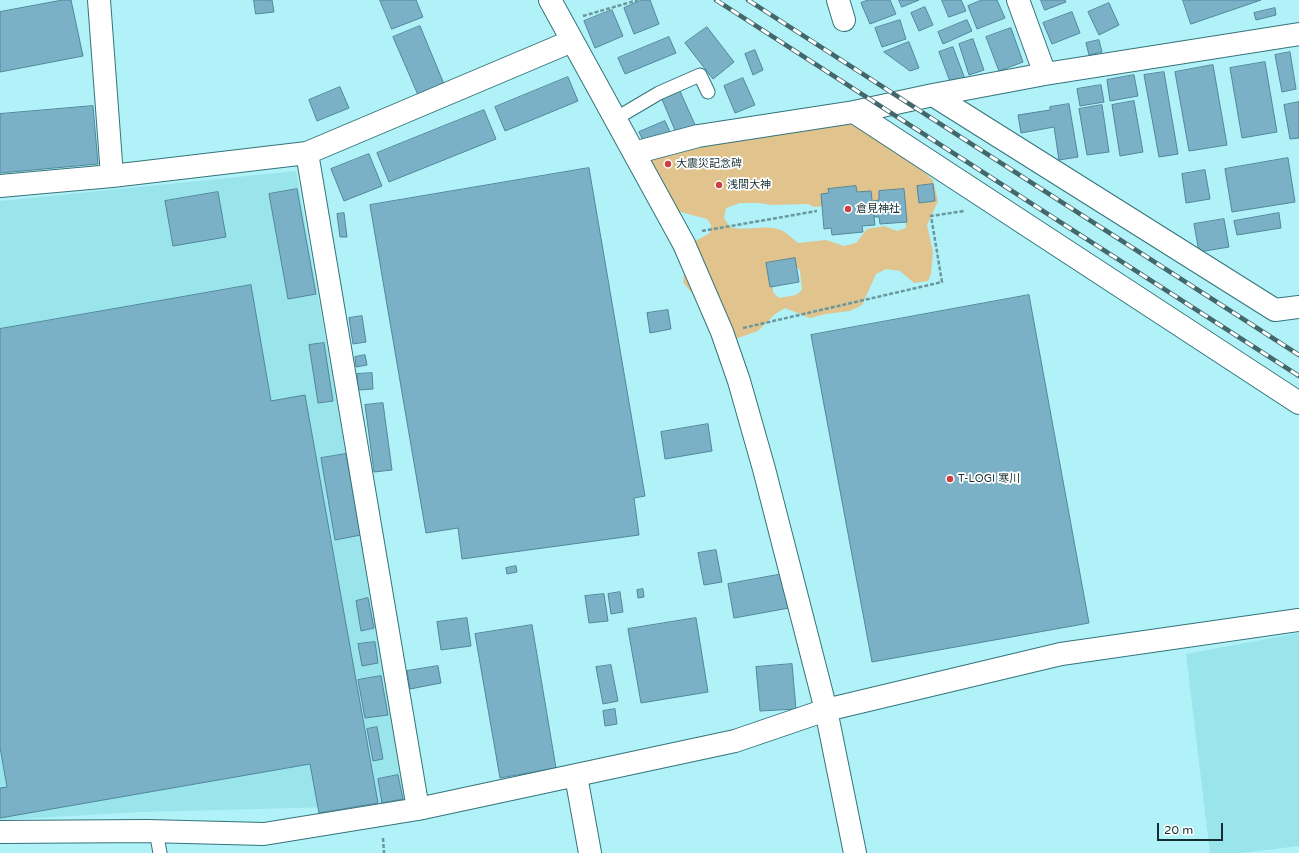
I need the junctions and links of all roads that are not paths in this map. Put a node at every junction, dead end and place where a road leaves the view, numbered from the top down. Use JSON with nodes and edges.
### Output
{"nodes":[{"id":1,"x":99,"y":0,"type":"edge"},
{"id":2,"x":550,"y":0,"type":"edge"},
{"id":3,"x":1018,"y":0,"type":"edge"},
{"id":4,"x":567,"y":31,"type":"junction"},
{"id":5,"x":1299,"y":34,"type":"edge"},
{"id":6,"x":1045,"y":74,"type":"junction"},
{"id":7,"x":708,"y":92,"type":"dead end"},
{"id":8,"x":933,"y":95,"type":"junction"},
{"id":9,"x":854,"y":112,"type":"junction"},
{"id":10,"x":615,"y":119,"type":"junction"},
{"id":11,"x":307,"y":153,"type":"junction"},
{"id":12,"x":634,"y":153,"type":"junction"},
{"id":13,"x":112,"y":176,"type":"junction"},
{"id":14,"x":0,"y":186,"type":"edge"},
{"id":15,"x":1299,"y":307,"type":"edge"},
{"id":16,"x":1299,"y":403,"type":"edge"},
{"id":17,"x":1299,"y":620,"type":"edge"},
{"id":18,"x":826,"y":710,"type":"junction"},
{"id":19,"x":576,"y":776,"type":"junction"},
{"id":20,"x":418,"y":809,"type":"junction"},
{"id":21,"x":156,"y":831,"type":"junction"},
{"id":22,"x":0,"y":832,"type":"edge"},
{"id":23,"x":160,"y":853,"type":"edge"},
{"id":24,"x":590,"y":853,"type":"edge"},
{"id":25,"x":855,"y":853,"type":"edge"}],
"edges":[{"from":1,"to":13,"type":"street"},
{"from":2,"to":4,"type":"street"},
{"from":3,"to":6,"type":"street"},
{"from":4,"to":10,"type":"street"},
{"from":4,"to":11,"type":"street"},
{"from":5,"to":6,"type":"street"},
{"from":6,"to":8,"type":"street"},
{"from":7,"to":10,"type":"lane"},
{"from":8,"to":9,"type":"street"},
{"from":8,"to":15,"type":"street"},
{"from":9,"to":12,"type":"street"},
{"from":9,"to":16,"type":"street"},
{"from":10,"to":12,"type":"street"},
{"from":11,"to":13,"type":"street"},
{"from":11,"to":20,"type":"street"},
{"from":12,"to":18,"type":"street"},
{"from":13,"to":14,"type":"street"},
{"from":17,"to":18,"type":"street"},
{"from":18,"to":19,"type":"street"},
{"from":18,"to":25,"type":"street"},
{"from":19,"to":20,"type":"street"},
{"from":19,"to":24,"type":"street"},
{"from":20,"to":21,"type":"street"},
{"from":21,"to":22,"type":"street"},
{"from":21,"to":23,"type":"lane"}]}
